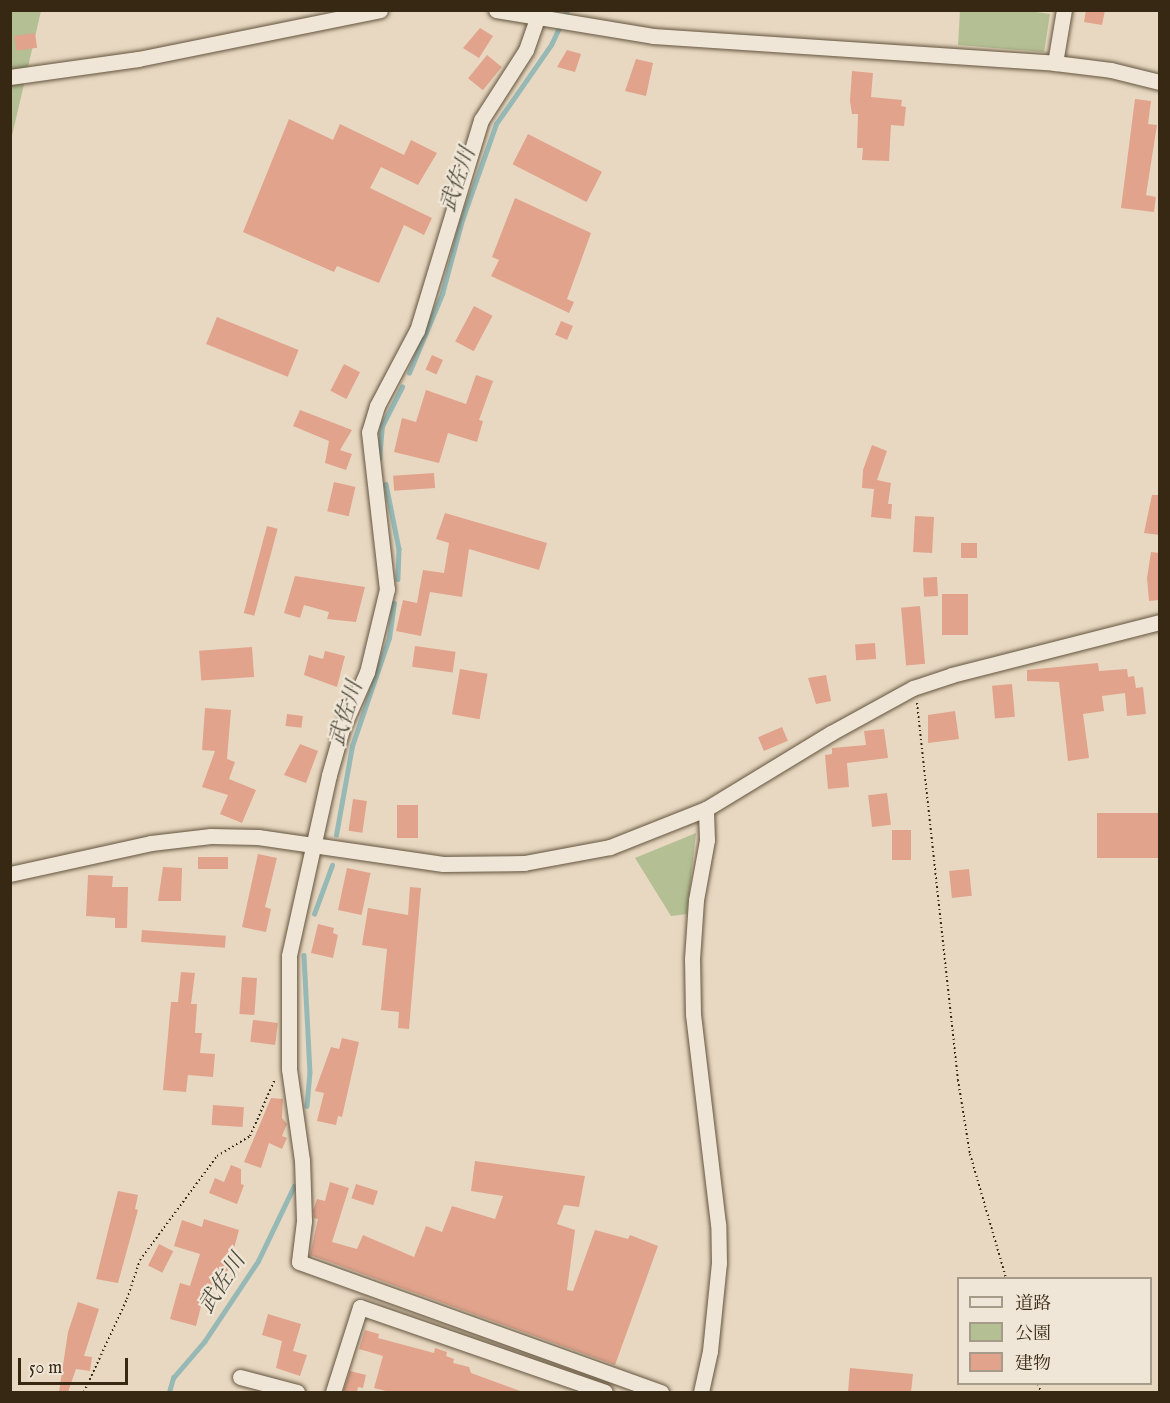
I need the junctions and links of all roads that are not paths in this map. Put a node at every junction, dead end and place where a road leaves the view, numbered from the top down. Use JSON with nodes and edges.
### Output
{"nodes":[{"id":1,"x":380,"y":10,"type":"edge"},
{"id":2,"x":496,"y":10,"type":"edge"},
{"id":3,"x":1064,"y":10,"type":"edge"},
{"id":4,"x":542,"y":17,"type":"edge"},
{"id":5,"x":1055,"y":63,"type":"junction"},
{"id":6,"x":10,"y":77,"type":"edge"},
{"id":7,"x":1160,"y":82,"type":"edge"},
{"id":8,"x":1160,"y":622,"type":"edge"},
{"id":9,"x":706,"y":809,"type":"junction"},
{"id":10,"x":314,"y":844,"type":"junction"},
{"id":11,"x":10,"y":874,"type":"edge"},
{"id":12,"x":240,"y":1377,"type":"dead end"},
{"id":13,"x":297,"y":1392,"type":"edge"},
{"id":14,"x":333,"y":1392,"type":"edge"},
{"id":15,"x":605,"y":1392,"type":"edge"},
{"id":16,"x":660,"y":1392,"type":"edge"},
{"id":17,"x":701,"y":1392,"type":"edge"}],
"edges":[{"from":1,"to":6,"type":"street"},
{"from":2,"to":4,"type":"street"},
{"from":3,"to":5,"type":"street"},
{"from":4,"to":5,"type":"street"},
{"from":4,"to":10,"type":"street"},
{"from":5,"to":7,"type":"street"},
{"from":8,"to":9,"type":"street"},
{"from":9,"to":10,"type":"street"},
{"from":9,"to":17,"type":"street"},
{"from":10,"to":11,"type":"street"},
{"from":10,"to":16,"type":"street"},
{"from":12,"to":13,"type":"street"},
{"from":14,"to":15,"type":"street"}]}
